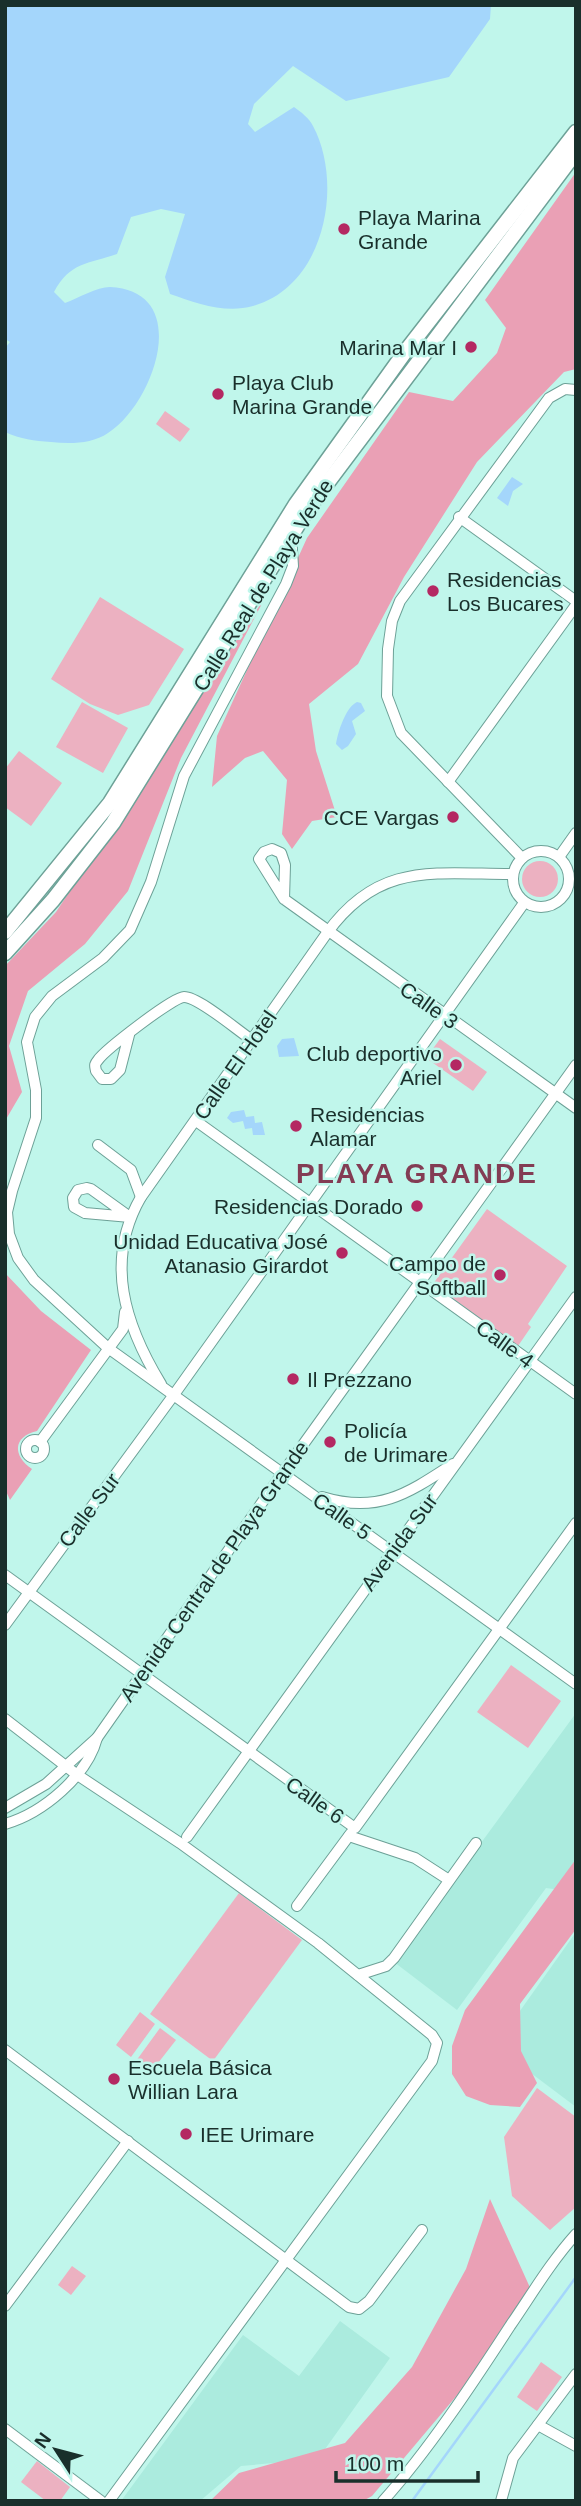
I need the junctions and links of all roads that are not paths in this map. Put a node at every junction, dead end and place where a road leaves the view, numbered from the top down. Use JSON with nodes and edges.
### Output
{"nodes":[{"id":1,"x":574,"y":143,"type":"edge"},
{"id":2,"x":576,"y":390,"type":"edge"},
{"id":3,"x":459,"y":517,"type":"junction"},
{"id":4,"x":288,"y":527,"type":"junction"},
{"id":5,"x":576,"y":603,"type":"edge"},
{"id":6,"x":448,"y":782,"type":"junction"},
{"id":7,"x":576,"y":833,"type":"edge"},
{"id":8,"x":522,"y":858,"type":"junction"},
{"id":9,"x":559,"y":858,"type":"junction"},
{"id":10,"x":513,"y":874,"type":"junction"},
{"id":11,"x":572,"y":887,"type":"edge"},
{"id":12,"x":284,"y":899,"type":"junction"},
{"id":13,"x":524,"y":902,"type":"junction"},
{"id":14,"x":327,"y":933,"type":"junction"},
{"id":15,"x":7,"y":941,"type":"edge"},
{"id":16,"x":442,"y":1015,"type":"junction"},
{"id":17,"x":129,"y":1035,"type":"dead end"},
{"id":18,"x":252,"y":1040,"type":"junction"},
{"id":19,"x":576,"y":1065,"type":"edge"},
{"id":20,"x":555,"y":1094,"type":"junction"},
{"id":21,"x":576,"y":1108,"type":"edge"},
{"id":22,"x":196,"y":1121,"type":"junction"},
{"id":23,"x":98,"y":1146,"type":"dead end"},
{"id":24,"x":141,"y":1197,"type":"junction"},
{"id":25,"x":311,"y":1204,"type":"junction"},
{"id":26,"x":130,"y":1217,"type":"junction"},
{"id":27,"x":420,"y":1282,"type":"junction"},
{"id":28,"x":576,"y":1297,"type":"edge"},
{"id":29,"x":125,"y":1309,"type":"junction"},
{"id":30,"x":108,"y":1348,"type":"junction"},
{"id":31,"x":531,"y":1362,"type":"junction"},
{"id":32,"x":169,"y":1393,"type":"junction"},
{"id":33,"x":576,"y":1394,"type":"edge"},
{"id":34,"x":40,"y":1442,"type":"dead end"},
{"id":35,"x":459,"y":1460,"type":"junction"},
{"id":36,"x":282,"y":1474,"type":"junction"},
{"id":37,"x":311,"y":1494,"type":"junction"},
{"id":38,"x":576,"y":1523,"type":"edge"},
{"id":39,"x":392,"y":1551,"type":"junction"},
{"id":40,"x":5,"y":1575,"type":"edge"},
{"id":41,"x":28,"y":1592,"type":"junction"},
{"id":42,"x":5,"y":1625,"type":"edge"},
{"id":43,"x":499,"y":1629,"type":"junction"},
{"id":44,"x":141,"y":1675,"type":"junction"},
{"id":45,"x":576,"y":1684,"type":"edge"},
{"id":46,"x":5,"y":1719,"type":"edge"},
{"id":47,"x":249,"y":1753,"type":"junction"},
{"id":48,"x":82,"y":1758,"type":"junction"},
{"id":49,"x":67,"y":1766,"type":"junction"},
{"id":50,"x":76,"y":1774,"type":"junction"},
{"id":51,"x":5,"y":1808,"type":"edge"},
{"id":52,"x":5,"y":1824,"type":"edge"},
{"id":53,"x":352,"y":1832,"type":"junction"},
{"id":54,"x":187,"y":1837,"type":"dead end"},
{"id":55,"x":476,"y":1843,"type":"dead end"},
{"id":56,"x":449,"y":1880,"type":"junction"},
{"id":57,"x":298,"y":1906,"type":"dead end"},
{"id":58,"x":358,"y":1975,"type":"junction"},
{"id":59,"x":5,"y":2050,"type":"edge"},
{"id":60,"x":128,"y":2141,"type":"junction"},
{"id":61,"x":422,"y":2230,"type":"dead end"},
{"id":62,"x":576,"y":2234,"type":"edge"},
{"id":63,"x":287,"y":2260,"type":"junction"},
{"id":64,"x":5,"y":2306,"type":"edge"},
{"id":65,"x":574,"y":2378,"type":"edge"},
{"id":66,"x":538,"y":2425,"type":"junction"},
{"id":67,"x":5,"y":2429,"type":"edge"},
{"id":68,"x":576,"y":2446,"type":"edge"},
{"id":69,"x":101,"y":2501,"type":"edge"},
{"id":70,"x":109,"y":2501,"type":"edge"},
{"id":71,"x":383,"y":2501,"type":"edge"},
{"id":72,"x":501,"y":2501,"type":"edge"}],
"edges":[{"from":1,"to":4,"type":"street","name":"Calle Real de Playa Verde"},
{"from":2,"to":3,"type":"street"},
{"from":3,"to":5,"type":"street"},
{"from":3,"to":6,"type":"street"},
{"from":4,"to":15,"type":"street","name":"Calle Real de Playa Verde"},
{"from":4,"to":30,"type":"street","name":"Calle 5"},
{"from":5,"to":6,"type":"street"},
{"from":6,"to":8,"type":"street"},
{"from":7,"to":9,"type":"street"},
{"from":8,"to":9,"type":"street"},
{"from":8,"to":10,"type":"street"},
{"from":9,"to":11,"type":"street"},
{"from":10,"to":13,"type":"street"},
{"from":10,"to":14,"type":"street","name":"Calle El Hotel"},
{"from":11,"to":13,"type":"street"},
{"from":12,"to":12,"type":"street","name":"Calle 3"},
{"from":12,"to":14,"type":"street","name":"Calle 3"},
{"from":13,"to":16,"type":"street","name":"Calle Sur"},
{"from":14,"to":16,"type":"street","name":"Calle 3"},
{"from":14,"to":18,"type":"street","name":"Calle El Hotel"},
{"from":16,"to":20,"type":"street","name":"Calle 3"},
{"from":16,"to":25,"type":"street","name":"Calle Sur"},
{"from":17,"to":18,"type":"street"},
{"from":18,"to":22,"type":"street","name":"Calle El Hotel"},
{"from":19,"to":20,"type":"street","name":"Avenida Central de Playa Grande"},
{"from":20,"to":21,"type":"street","name":"Calle 3"},
{"from":20,"to":27,"type":"street","name":"Avenida Central de Playa Grande"},
{"from":22,"to":24,"type":"street","name":"Calle El Hotel"},
{"from":22,"to":25,"type":"street","name":"Calle 4"},
{"from":23,"to":24,"type":"street"},
{"from":24,"to":26,"type":"street","name":"Calle El Hotel"},
{"from":25,"to":27,"type":"street","name":"Calle 4"},
{"from":25,"to":32,"type":"street","name":"Calle Sur"},
{"from":26,"to":26,"type":"street"},
{"from":26,"to":29,"type":"street","name":"Calle El Hotel"},
{"from":27,"to":31,"type":"street","name":"Calle 4"},
{"from":27,"to":36,"type":"street","name":"Avenida Central de Playa Grande"},
{"from":28,"to":31,"type":"street","name":"Avenida Sur"},
{"from":29,"to":30,"type":"street"},
{"from":29,"to":32,"type":"street","name":"Calle El Hotel"},
{"from":30,"to":32,"type":"street","name":"Calle 5"},
{"from":30,"to":34,"type":"street"},
{"from":31,"to":33,"type":"street","name":"Calle 4"},
{"from":31,"to":35,"type":"street","name":"Avenida Sur"},
{"from":32,"to":36,"type":"street","name":"Calle 5"},
{"from":32,"to":41,"type":"street","name":"Calle Sur"},
{"from":35,"to":37,"type":"street"},
{"from":35,"to":39,"type":"street","name":"Avenida Sur"},
{"from":36,"to":37,"type":"street","name":"Calle 5"},
{"from":36,"to":44,"type":"street","name":"Avenida Central de Playa Grande"},
{"from":37,"to":39,"type":"street","name":"Calle 5"},
{"from":38,"to":43,"type":"street","name":"Calle 6"},
{"from":39,"to":43,"type":"street","name":"Calle 5"},
{"from":39,"to":47,"type":"street","name":"Avenida Sur"},
{"from":40,"to":41,"type":"street","name":"Calle 6"},
{"from":41,"to":42,"type":"street","name":"Calle Sur"},
{"from":41,"to":44,"type":"street","name":"Calle 6"},
{"from":43,"to":45,"type":"street","name":"Calle 5"},
{"from":43,"to":53,"type":"street","name":"Calle 6"},
{"from":44,"to":47,"type":"street","name":"Calle 6"},
{"from":44,"to":48,"type":"street","name":"Avenida Central de Playa Grande"},
{"from":46,"to":49,"type":"street"},
{"from":47,"to":53,"type":"street","name":"Calle 6"},
{"from":47,"to":54,"type":"street","name":"Avenida Sur"},
{"from":48,"to":49,"type":"street","name":"Avenida Central de Playa Grande"},
{"from":48,"to":50,"type":"street"},
{"from":49,"to":50,"type":"street"},
{"from":49,"to":51,"type":"street","name":"Avenida Central de Playa Grande"},
{"from":50,"to":52,"type":"street"},
{"from":50,"to":58,"type":"street"},
{"from":53,"to":56,"type":"street"},
{"from":53,"to":57,"type":"street"},
{"from":55,"to":56,"type":"street"},
{"from":56,"to":58,"type":"street"},
{"from":58,"to":63,"type":"street"},
{"from":59,"to":60,"type":"street"},
{"from":60,"to":63,"type":"street"},
{"from":60,"to":64,"type":"street"},
{"from":61,"to":63,"type":"street"},
{"from":62,"to":71,"type":"street"},
{"from":63,"to":70,"type":"street"},
{"from":65,"to":66,"type":"street"},
{"from":66,"to":68,"type":"street"},
{"from":66,"to":72,"type":"street"},
{"from":67,"to":69,"type":"street"}]}
